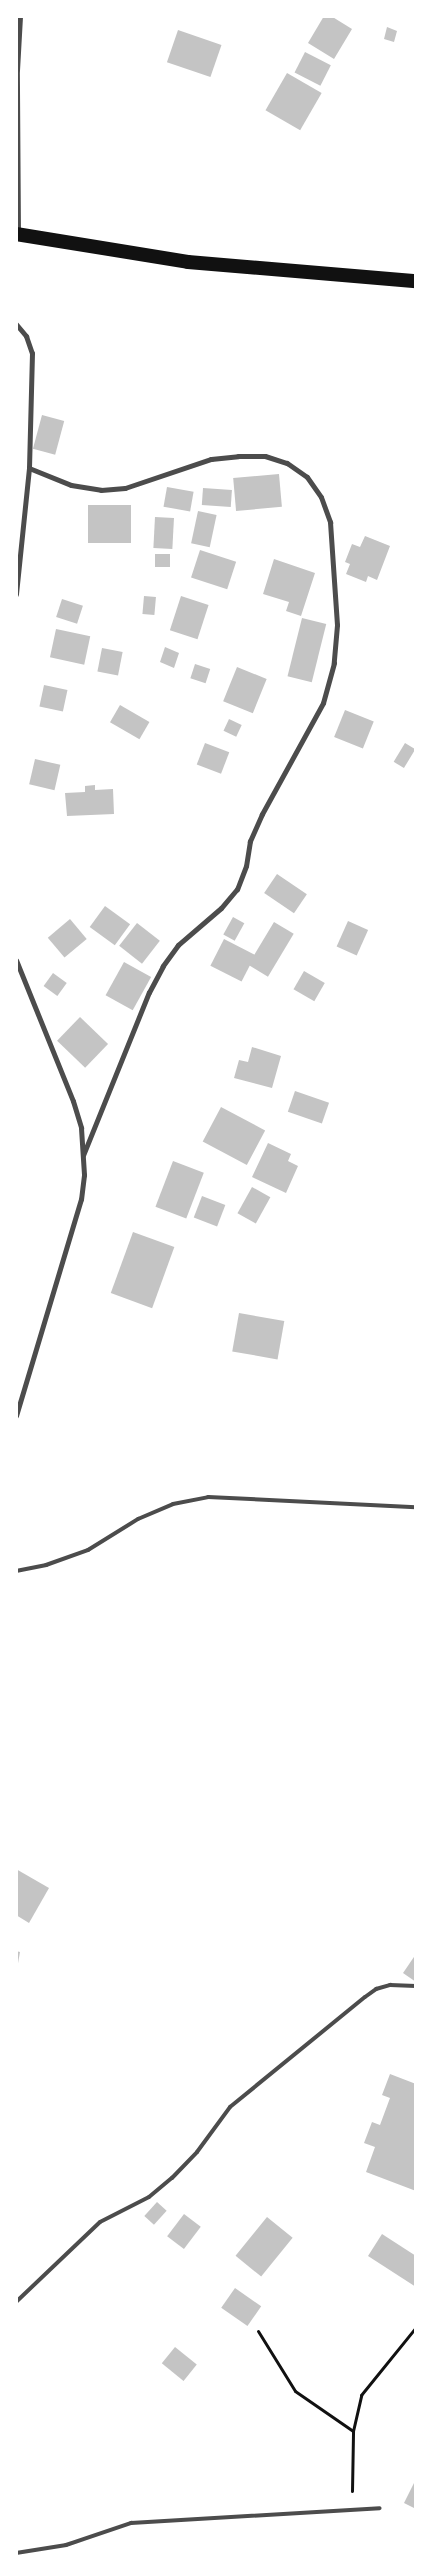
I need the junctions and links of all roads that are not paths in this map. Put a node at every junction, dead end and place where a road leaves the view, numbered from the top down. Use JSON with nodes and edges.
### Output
{"nodes":[{"id":1,"x":20,"y":16,"type":"edge"},
{"id":2,"x":17,"y":234,"type":"edge"},
{"id":3,"x":416,"y":282,"type":"edge"},
{"id":4,"x":16,"y":324,"type":"edge"},
{"id":5,"x":29,"y":468,"type":"junction"},
{"id":6,"x":16,"y":594,"type":"edge"},
{"id":7,"x":16,"y":960,"type":"edge"},
{"id":8,"x":83,"y":1155,"type":"junction"},
{"id":9,"x":16,"y":1414,"type":"edge"},
{"id":10,"x":416,"y":1508,"type":"edge"},
{"id":11,"x":16,"y":1571,"type":"edge"},
{"id":12,"x":416,"y":1986,"type":"edge"},
{"id":13,"x":16,"y":2302,"type":"edge"},
{"id":14,"x":380,"y":2508,"type":"dead end"},
{"id":15,"x":16,"y":2553,"type":"edge"}],
"edges":[{"from":1,"to":2,"type":"street"},
{"from":2,"to":3,"type":"highway"},
{"from":4,"to":5,"type":"street"},
{"from":5,"to":6,"type":"street"},
{"from":5,"to":8,"type":"street"},
{"from":7,"to":8,"type":"street"},
{"from":8,"to":9,"type":"street"},
{"from":10,"to":11,"type":"lane"},
{"from":12,"to":13,"type":"lane"},
{"from":14,"to":15,"type":"lane"}]}
